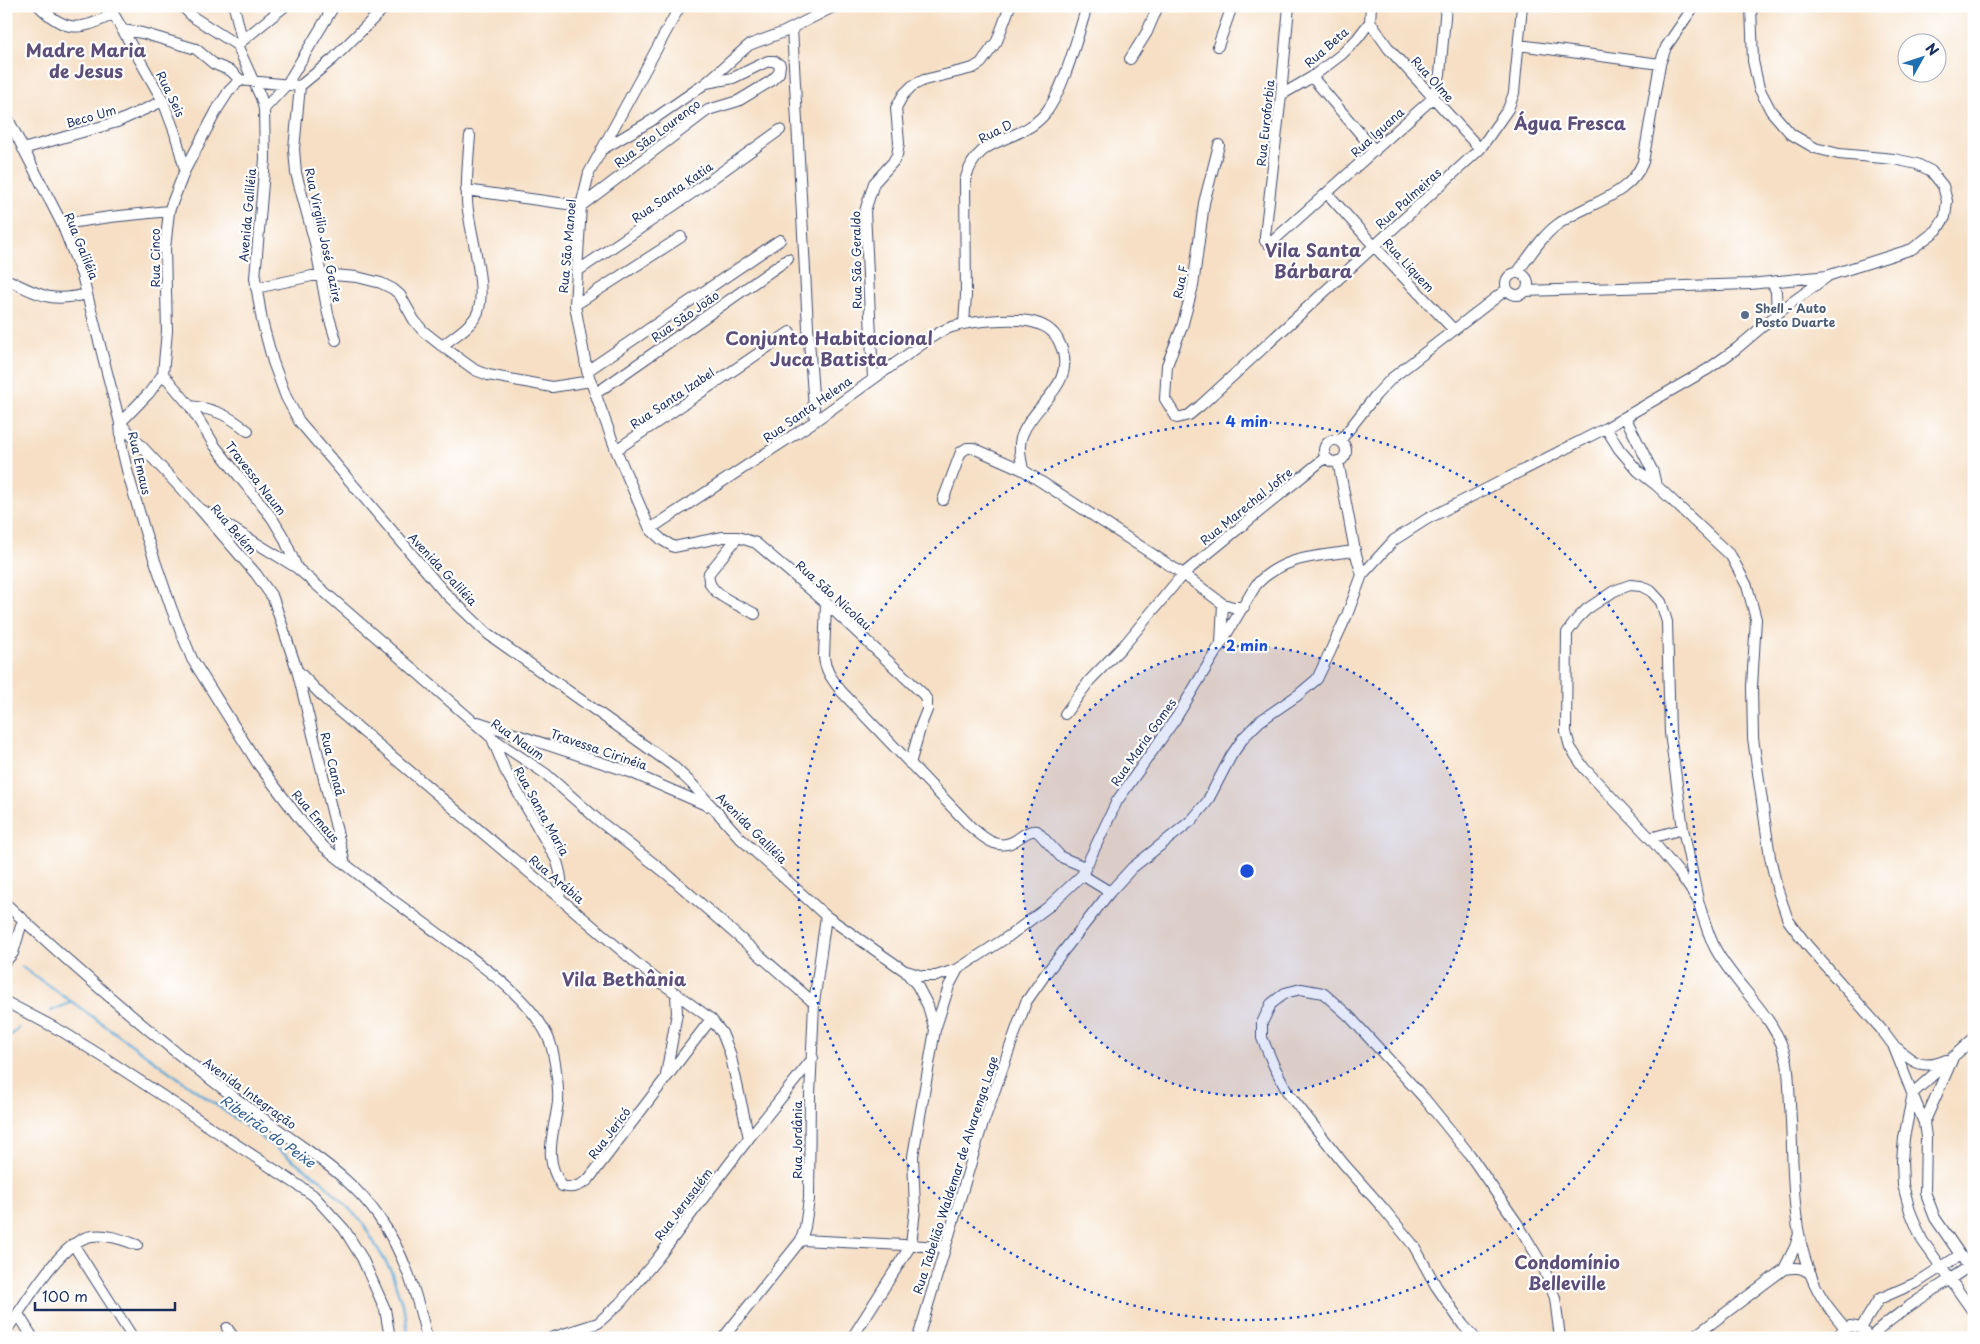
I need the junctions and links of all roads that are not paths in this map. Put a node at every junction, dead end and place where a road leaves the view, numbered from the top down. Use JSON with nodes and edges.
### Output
{"nodes":[{"id":1,"x":38,"y":6,"type":"edge"},
{"id":2,"x":182,"y":6,"type":"edge"},
{"id":3,"x":234,"y":6,"type":"edge"},
{"id":4,"x":285,"y":6,"type":"edge"},
{"id":5,"x":334,"y":6,"type":"edge"},
{"id":6,"x":386,"y":6,"type":"edge"},
{"id":7,"x":680,"y":6,"type":"edge"},
{"id":8,"x":835,"y":6,"type":"edge"},
{"id":9,"x":1010,"y":6,"type":"edge"},
{"id":10,"x":1087,"y":6,"type":"edge"},
{"id":11,"x":1158,"y":6,"type":"edge"},
{"id":12,"x":1232,"y":6,"type":"edge"},
{"id":13,"x":1289,"y":6,"type":"edge"},
{"id":14,"x":1372,"y":6,"type":"edge"},
{"id":15,"x":1446,"y":6,"type":"edge"},
{"id":16,"x":1522,"y":6,"type":"edge"},
{"id":17,"x":1694,"y":6,"type":"edge"},
{"id":18,"x":1752,"y":6,"type":"edge"},
{"id":19,"x":111,"y":10,"type":"edge"},
{"id":20,"x":1370,"y":22,"type":"junction"},
{"id":21,"x":792,"y":28,"type":"junction"},
{"id":22,"x":122,"y":30,"type":"junction"},
{"id":23,"x":240,"y":42,"type":"junction"},
{"id":24,"x":1520,"y":45,"type":"junction"},
{"id":25,"x":1218,"y":46,"type":"dead end"},
{"id":26,"x":1130,"y":59,"type":"dead end"},
{"id":27,"x":1660,"y":64,"type":"junction"},
{"id":28,"x":1312,"y":77,"type":"junction"},
{"id":29,"x":240,"y":80,"type":"junction"},
{"id":30,"x":254,"y":83,"type":"junction"},
{"id":31,"x":706,"y":83,"type":"junction"},
{"id":32,"x":287,"y":84,"type":"junction"},
{"id":33,"x":300,"y":86,"type":"junction"},
{"id":34,"x":1281,"y":95,"type":"junction"},
{"id":35,"x":1433,"y":98,"type":"junction"},
{"id":36,"x":163,"y":101,"type":"junction"},
{"id":37,"x":264,"y":109,"type":"junction"},
{"id":38,"x":6,"y":115,"type":"edge"},
{"id":39,"x":780,"y":130,"type":"dead end"},
{"id":40,"x":470,"y":136,"type":"dead end"},
{"id":41,"x":1219,"y":145,"type":"dead end"},
{"id":42,"x":23,"y":149,"type":"junction"},
{"id":43,"x":1480,"y":149,"type":"junction"},
{"id":44,"x":600,"y":150,"type":"junction"},
{"id":45,"x":1375,"y":151,"type":"junction"},
{"id":46,"x":184,"y":170,"type":"junction"},
{"id":47,"x":466,"y":190,"type":"junction"},
{"id":48,"x":1328,"y":193,"type":"junction"},
{"id":49,"x":582,"y":206,"type":"junction"},
{"id":50,"x":169,"y":211,"type":"junction"},
{"id":51,"x":62,"y":224,"type":"junction"},
{"id":52,"x":680,"y":237,"type":"dead end"},
{"id":53,"x":780,"y":240,"type":"dead end"},
{"id":54,"x":1266,"y":242,"type":"joint"},
{"id":55,"x":1374,"y":246,"type":"junction"},
{"id":56,"x":788,"y":259,"type":"dead end"},
{"id":57,"x":576,"y":272,"type":"junction"},
{"id":58,"x":1517,"y":273,"type":"junction"},
{"id":59,"x":322,"y":274,"type":"junction"},
{"id":60,"x":1827,"y":276,"type":"junction"},
{"id":61,"x":6,"y":279,"type":"edge"},
{"id":62,"x":1772,"y":282,"type":"junction"},
{"id":63,"x":256,"y":288,"type":"junction"},
{"id":64,"x":1508,"y":288,"type":"junction"},
{"id":65,"x":1525,"y":291,"type":"junction"},
{"id":66,"x":87,"y":294,"type":"junction"},
{"id":67,"x":575,"y":305,"type":"junction"},
{"id":68,"x":1777,"y":314,"type":"junction"},
{"id":69,"x":964,"y":324,"type":"junction"},
{"id":70,"x":1454,"y":330,"type":"junction"},
{"id":71,"x":790,"y":332,"type":"dead end"},
{"id":72,"x":336,"y":340,"type":"dead end"},
{"id":73,"x":442,"y":346,"type":"junction"},
{"id":74,"x":163,"y":374,"type":"junction"},
{"id":75,"x":589,"y":376,"type":"junction"},
{"id":76,"x":873,"y":378,"type":"junction"},
{"id":77,"x":595,"y":394,"type":"junction"},
{"id":78,"x":190,"y":406,"type":"junction"},
{"id":79,"x":1625,"y":417,"type":"junction"},
{"id":80,"x":1177,"y":418,"type":"joint"},
{"id":81,"x":815,"y":420,"type":"junction"},
{"id":82,"x":120,"y":423,"type":"junction"},
{"id":83,"x":1606,"y":428,"type":"junction"},
{"id":84,"x":248,"y":431,"type":"dead end"},
{"id":85,"x":1340,"y":441,"type":"junction"},
{"id":86,"x":616,"y":450,"type":"junction"},
{"id":87,"x":1326,"y":457,"type":"junction"},
{"id":88,"x":1338,"y":461,"type":"junction"},
{"id":89,"x":1023,"y":470,"type":"junction"},
{"id":90,"x":1656,"y":486,"type":"junction"},
{"id":91,"x":942,"y":500,"type":"dead end"},
{"id":92,"x":199,"y":508,"type":"junction"},
{"id":93,"x":650,"y":529,"type":"junction"},
{"id":94,"x":738,"y":537,"type":"junction"},
{"id":95,"x":1355,"y":551,"type":"junction"},
{"id":96,"x":297,"y":568,"type":"junction"},
{"id":97,"x":1183,"y":574,"type":"junction"},
{"id":98,"x":1362,"y":575,"type":"junction"},
{"id":99,"x":826,"y":602,"type":"junction"},
{"id":100,"x":1224,"y":604,"type":"junction"},
{"id":101,"x":1244,"y":606,"type":"junction"},
{"id":102,"x":755,"y":614,"type":"dead end"},
{"id":103,"x":1221,"y":645,"type":"junction"},
{"id":104,"x":296,"y":670,"type":"junction"},
{"id":105,"x":1065,"y":714,"type":"dead end"},
{"id":106,"x":473,"y":721,"type":"junction"},
{"id":107,"x":492,"y":738,"type":"junction"},
{"id":108,"x":910,"y":764,"type":"junction"},
{"id":109,"x":714,"y":809,"type":"junction"},
{"id":110,"x":1683,"y":829,"type":"junction"},
{"id":111,"x":1650,"y":838,"type":"junction"},
{"id":112,"x":344,"y":864,"type":"junction"},
{"id":113,"x":1084,"y":871,"type":"junction"},
{"id":114,"x":1110,"y":892,"type":"junction"},
{"id":115,"x":559,"y":897,"type":"junction"},
{"id":116,"x":1698,"y":900,"type":"junction"},
{"id":117,"x":6,"y":904,"type":"edge"},
{"id":118,"x":826,"y":916,"type":"junction"},
{"id":119,"x":23,"y":920,"type":"junction"},
{"id":120,"x":6,"y":961,"type":"edge"},
{"id":121,"x":958,"y":969,"type":"junction"},
{"id":122,"x":906,"y":971,"type":"junction"},
{"id":123,"x":676,"y":994,"type":"junction"},
{"id":124,"x":6,"y":1002,"type":"edge"},
{"id":125,"x":814,"y":1003,"type":"junction"},
{"id":126,"x":711,"y":1019,"type":"junction"},
{"id":127,"x":935,"y":1030,"type":"junction"},
{"id":128,"x":1974,"y":1038,"type":"edge"},
{"id":129,"x":1893,"y":1045,"type":"junction"},
{"id":130,"x":1954,"y":1057,"type":"junction"},
{"id":131,"x":812,"y":1058,"type":"junction"},
{"id":132,"x":666,"y":1077,"type":"junction"},
{"id":133,"x":1913,"y":1093,"type":"junction"},
{"id":134,"x":1924,"y":1123,"type":"junction"},
{"id":135,"x":748,"y":1138,"type":"junction"},
{"id":136,"x":562,"y":1186,"type":"joint"},
{"id":137,"x":1799,"y":1233,"type":"junction"},
{"id":138,"x":801,"y":1240,"type":"junction"},
{"id":139,"x":73,"y":1244,"type":"junction"},
{"id":140,"x":137,"y":1245,"type":"dead end"},
{"id":141,"x":911,"y":1245,"type":"junction"},
{"id":142,"x":945,"y":1247,"type":"junction"},
{"id":143,"x":1960,"y":1255,"type":"junction"},
{"id":144,"x":1941,"y":1268,"type":"junction"},
{"id":145,"x":1784,"y":1269,"type":"junction"},
{"id":146,"x":1971,"y":1271,"type":"edge"},
{"id":147,"x":1811,"y":1274,"type":"junction"},
{"id":148,"x":1950,"y":1280,"type":"junction"},
{"id":149,"x":1974,"y":1313,"type":"edge"},
{"id":150,"x":18,"y":1314,"type":"junction"},
{"id":151,"x":227,"y":1328,"type":"dead end"},
{"id":152,"x":1845,"y":1328,"type":"junction"},
{"id":153,"x":1861,"y":1328,"type":"junction"},
{"id":154,"x":6,"y":1330,"type":"edge"},
{"id":155,"x":32,"y":1338,"type":"edge"},
{"id":156,"x":133,"y":1338,"type":"edge"},
{"id":157,"x":234,"y":1338,"type":"edge"},
{"id":158,"x":390,"y":1338,"type":"edge"},
{"id":159,"x":427,"y":1338,"type":"edge"},
{"id":160,"x":552,"y":1338,"type":"edge"},
{"id":161,"x":723,"y":1338,"type":"edge"},
{"id":162,"x":852,"y":1338,"type":"edge"},
{"id":163,"x":918,"y":1338,"type":"edge"},
{"id":164,"x":1475,"y":1338,"type":"edge"},
{"id":165,"x":1560,"y":1338,"type":"edge"},
{"id":166,"x":1692,"y":1338,"type":"edge"},
{"id":167,"x":1838,"y":1338,"type":"edge"},
{"id":168,"x":1869,"y":1338,"type":"edge"}],
"edges":[{"from":1,"to":19,"type":"street"},
{"from":2,"to":23,"type":"street"},
{"from":3,"to":23,"type":"street","name":"Avenida Galiléia"},
{"from":4,"to":23,"type":"street"},
{"from":5,"to":32,"type":"street"},
{"from":6,"to":33,"type":"street"},
{"from":7,"to":44,"type":"street","name":"Rua São Manoel"},
{"from":8,"to":21,"type":"street"},
{"from":9,"to":76,"type":"street","name":"Rua São Geraldo"},
{"from":10,"to":69,"type":"street","name":"Rua D"},
{"from":11,"to":26,"type":"street"},
{"from":12,"to":25,"type":"street"},
{"from":13,"to":34,"type":"street","name":"Rua Euroforbia"},
{"from":14,"to":20,"type":"street"},
{"from":15,"to":35,"type":"street"},
{"from":16,"to":24,"type":"street","name":"Rua Palmeiras"},
{"from":17,"to":27,"type":"street"},
{"from":18,"to":60,"type":"street"},
{"from":19,"to":22,"type":"street","name":"Rua Seis"},
{"from":20,"to":28,"type":"street","name":"Rua Beta"},
{"from":20,"to":35,"type":"street","name":"Rua Olme"},
{"from":21,"to":31,"type":"street"},
{"from":21,"to":81,"type":"street"},
{"from":22,"to":29,"type":"street"},
{"from":22,"to":36,"type":"street","name":"Rua Seis"},
{"from":23,"to":30,"type":"street","name":"Avenida Galiléia"},
{"from":24,"to":27,"type":"street"},
{"from":24,"to":43,"type":"street","name":"Rua Palmeiras"},
{"from":27,"to":58,"type":"street"},
{"from":28,"to":34,"type":"street","name":"Rua Beta"},
{"from":28,"to":45,"type":"street"},
{"from":29,"to":30,"type":"street"},
{"from":29,"to":46,"type":"street","name":"Rua Cinco"},
{"from":30,"to":32,"type":"street"},
{"from":30,"to":37,"type":"street","name":"Avenida Galiléia"},
{"from":31,"to":44,"type":"street"},
{"from":31,"to":49,"type":"street","name":"Rua São Lourenço"},
{"from":32,"to":33,"type":"street"},
{"from":32,"to":37,"type":"street"},
{"from":33,"to":59,"type":"street","name":"Rua Virgilio José Gazire"},
{"from":34,"to":54,"type":"street","name":"Rua Euroforbia"},
{"from":35,"to":43,"type":"street","name":"Rua Olme"},
{"from":35,"to":45,"type":"street","name":"Rua Iguana"},
{"from":36,"to":42,"type":"street","name":"Beco Um"},
{"from":36,"to":46,"type":"street","name":"Rua Seis"},
{"from":37,"to":63,"type":"street","name":"Avenida Galiléia"},
{"from":38,"to":42,"type":"street","name":"Rua Galiléia"},
{"from":39,"to":57,"type":"street","name":"Rua Santa Katia"},
{"from":40,"to":47,"type":"street"},
{"from":41,"to":80,"type":"street","name":"Rua F"},
{"from":42,"to":51,"type":"street","name":"Rua Galiléia"},
{"from":43,"to":55,"type":"street","name":"Rua Palmeiras"},
{"from":44,"to":49,"type":"street","name":"Rua São Manoel"},
{"from":45,"to":48,"type":"street","name":"Rua Iguana"},
{"from":46,"to":50,"type":"street","name":"Rua Cinco"},
{"from":47,"to":49,"type":"street"},
{"from":47,"to":73,"type":"street"},
{"from":48,"to":54,"type":"street","name":"Rua Iguana"},
{"from":48,"to":55,"type":"street","name":"Rua Liquem"},
{"from":49,"to":57,"type":"street","name":"Rua São Manoel"},
{"from":50,"to":51,"type":"street"},
{"from":50,"to":74,"type":"street","name":"Rua Cinco"},
{"from":51,"to":66,"type":"street","name":"Rua Galiléia"},
{"from":52,"to":67,"type":"street"},
{"from":53,"to":75,"type":"street","name":"Rua São João"},
{"from":55,"to":70,"type":"street","name":"Rua Liquem"},
{"from":55,"to":80,"type":"street","name":"Rua Palmeiras"},
{"from":56,"to":77,"type":"street","name":"Rua São João"},
{"from":57,"to":67,"type":"street","name":"Rua São Manoel"},
{"from":58,"to":64,"type":"street"},
{"from":58,"to":65,"type":"street"},
{"from":59,"to":63,"type":"street"},
{"from":59,"to":72,"type":"street","name":"Rua Virgilio José Gazire"},
{"from":59,"to":73,"type":"street"},
{"from":60,"to":62,"type":"street"},
{"from":60,"to":68,"type":"street"},
{"from":61,"to":66,"type":"street"},
{"from":62,"to":65,"type":"street"},
{"from":62,"to":68,"type":"street"},
{"from":63,"to":109,"type":"street","name":"Avenida Galiléia"},
{"from":64,"to":65,"type":"street"},
{"from":64,"to":70,"type":"street"},
{"from":66,"to":82,"type":"street","name":"Rua Galiléia"},
{"from":67,"to":75,"type":"street","name":"Rua São Manoel"},
{"from":68,"to":79,"type":"street"},
{"from":69,"to":76,"type":"street","name":"Rua Santa Helena"},
{"from":69,"to":89,"type":"street","name":"Rua Santa Helena"},
{"from":70,"to":85,"type":"street"},
{"from":71,"to":86,"type":"street","name":"Rua Santa Izabel"},
{"from":73,"to":75,"type":"street"},
{"from":74,"to":78,"type":"street","name":"Travessa Naum"},
{"from":74,"to":82,"type":"street"},
{"from":75,"to":77,"type":"street","name":"Rua São Manoel"},
{"from":76,"to":81,"type":"street","name":"Rua Santa Helena"},
{"from":77,"to":86,"type":"street","name":"Rua São Manoel"},
{"from":78,"to":84,"type":"street","name":"Travessa Naum"},
{"from":78,"to":96,"type":"street","name":"Travessa Naum"},
{"from":79,"to":83,"type":"street"},
{"from":79,"to":90,"type":"street"},
{"from":81,"to":93,"type":"street","name":"Rua Santa Helena"},
{"from":82,"to":92,"type":"street","name":"Rua Belém"},
{"from":82,"to":112,"type":"street","name":"Rua Emaus"},
{"from":83,"to":90,"type":"street"},
{"from":83,"to":98,"type":"street"},
{"from":85,"to":87,"type":"street"},
{"from":85,"to":88,"type":"street"},
{"from":86,"to":93,"type":"street","name":"Rua São Manoel"},
{"from":87,"to":88,"type":"street"},
{"from":87,"to":97,"type":"street","name":"Rua Marechal Jofre"},
{"from":88,"to":95,"type":"street"},
{"from":89,"to":91,"type":"street"},
{"from":89,"to":97,"type":"street"},
{"from":90,"to":129,"type":"street"},
{"from":92,"to":96,"type":"street","name":"Rua Naum"},
{"from":92,"to":104,"type":"street","name":"Rua Belém"},
{"from":93,"to":94,"type":"street","name":"Rua São Nicolau"},
{"from":94,"to":99,"type":"street","name":"Rua São Nicolau"},
{"from":94,"to":102,"type":"street"},
{"from":95,"to":98,"type":"street"},
{"from":95,"to":101,"type":"street","name":"Rua Maria Gomes"},
{"from":96,"to":106,"type":"street","name":"Rua Naum"},
{"from":97,"to":100,"type":"street"},
{"from":97,"to":105,"type":"street","name":"Rua Marechal Jofre"},
{"from":98,"to":114,"type":"street","name":"Rua Tabelião Waldemar de Alvarenga Lage"},
{"from":99,"to":108,"type":"street"},
{"from":99,"to":108,"type":"street","name":"Rua São Nicolau"},
{"from":100,"to":101,"type":"street"},
{"from":100,"to":103,"type":"street"},
{"from":101,"to":103,"type":"street","name":"Rua Maria Gomes"},
{"from":103,"to":113,"type":"street","name":"Rua Maria Gomes"},
{"from":104,"to":112,"type":"street","name":"Rua Canaã"},
{"from":104,"to":115,"type":"street","name":"Rua Arábia"},
{"from":106,"to":107,"type":"street","name":"Rua Naum"},
{"from":106,"to":109,"type":"street","name":"Travessa Cirinéia"},
{"from":107,"to":115,"type":"street","name":"Rua Santa Maria"},
{"from":107,"to":125,"type":"street","name":"Rua Naum"},
{"from":108,"to":113,"type":"street"},
{"from":109,"to":118,"type":"street","name":"Avenida Galiléia"},
{"from":110,"to":111,"type":"street"},
{"from":110,"to":111,"type":"street"},
{"from":110,"to":116,"type":"street"},
{"from":111,"to":116,"type":"street"},
{"from":112,"to":136,"type":"street","name":"Rua Emaus"},
{"from":113,"to":114,"type":"street"},
{"from":113,"to":121,"type":"street","name":"Rua Maria Gomes"},
{"from":114,"to":142,"type":"street","name":"Rua Tabelião Waldemar de Alvarenga Lage"},
{"from":115,"to":123,"type":"street","name":"Rua Arábia"},
{"from":116,"to":137,"type":"street"},
{"from":117,"to":119,"type":"street","name":"Avenida Integração"},
{"from":118,"to":122,"type":"street","name":"Avenida Galiléia"},
{"from":118,"to":125,"type":"street","name":"Rua Jordânia"},
{"from":119,"to":120,"type":"street"},
{"from":119,"to":159,"type":"street","name":"Avenida Integração"},
{"from":121,"to":122,"type":"street"},
{"from":121,"to":127,"type":"street"},
{"from":122,"to":127,"type":"street"},
{"from":123,"to":126,"type":"street","name":"Rua Arábia"},
{"from":123,"to":132,"type":"street","name":"Rua Jericó"},
{"from":124,"to":158,"type":"street"},
{"from":125,"to":131,"type":"street","name":"Rua Jordânia"},
{"from":126,"to":132,"type":"street","name":"Rua Jericó"},
{"from":126,"to":135,"type":"street","name":"Rua Arábia"},
{"from":127,"to":141,"type":"street"},
{"from":128,"to":130,"type":"street"},
{"from":129,"to":130,"type":"street"},
{"from":129,"to":133,"type":"street"},
{"from":130,"to":133,"type":"street"},
{"from":130,"to":134,"type":"street"},
{"from":131,"to":135,"type":"street","name":"Rua Jerusalém"},
{"from":131,"to":138,"type":"street","name":"Rua Jordânia"},
{"from":132,"to":136,"type":"street","name":"Rua Jericó"},
{"from":133,"to":134,"type":"street"},
{"from":133,"to":144,"type":"street"},
{"from":134,"to":143,"type":"street"},
{"from":135,"to":160,"type":"street","name":"Rua Jerusalém"},
{"from":137,"to":145,"type":"street"},
{"from":137,"to":147,"type":"street"},
{"from":138,"to":141,"type":"street"},
{"from":138,"to":161,"type":"street","name":"Rua Jordânia"},
{"from":139,"to":140,"type":"street"},
{"from":139,"to":150,"type":"street"},
{"from":139,"to":156,"type":"street"},
{"from":141,"to":142,"type":"street"},
{"from":141,"to":162,"type":"street"},
{"from":142,"to":163,"type":"street","name":"Rua Tabelião Waldemar de Alvarenga Lage"},
{"from":143,"to":144,"type":"street"},
{"from":143,"to":146,"type":"street"},
{"from":144,"to":148,"type":"street"},
{"from":144,"to":153,"type":"street"},
{"from":145,"to":147,"type":"street"},
{"from":145,"to":166,"type":"street"},
{"from":146,"to":148,"type":"street"},
{"from":147,"to":152,"type":"street"},
{"from":148,"to":149,"type":"street"},
{"from":148,"to":168,"type":"street"},
{"from":150,"to":154,"type":"street"},
{"from":150,"to":155,"type":"street"},
{"from":151,"to":157,"type":"street"},
{"from":152,"to":153,"type":"street"},
{"from":152,"to":167,"type":"street"},
{"from":153,"to":168,"type":"street"},
{"from":164,"to":165,"type":"street"}]}
